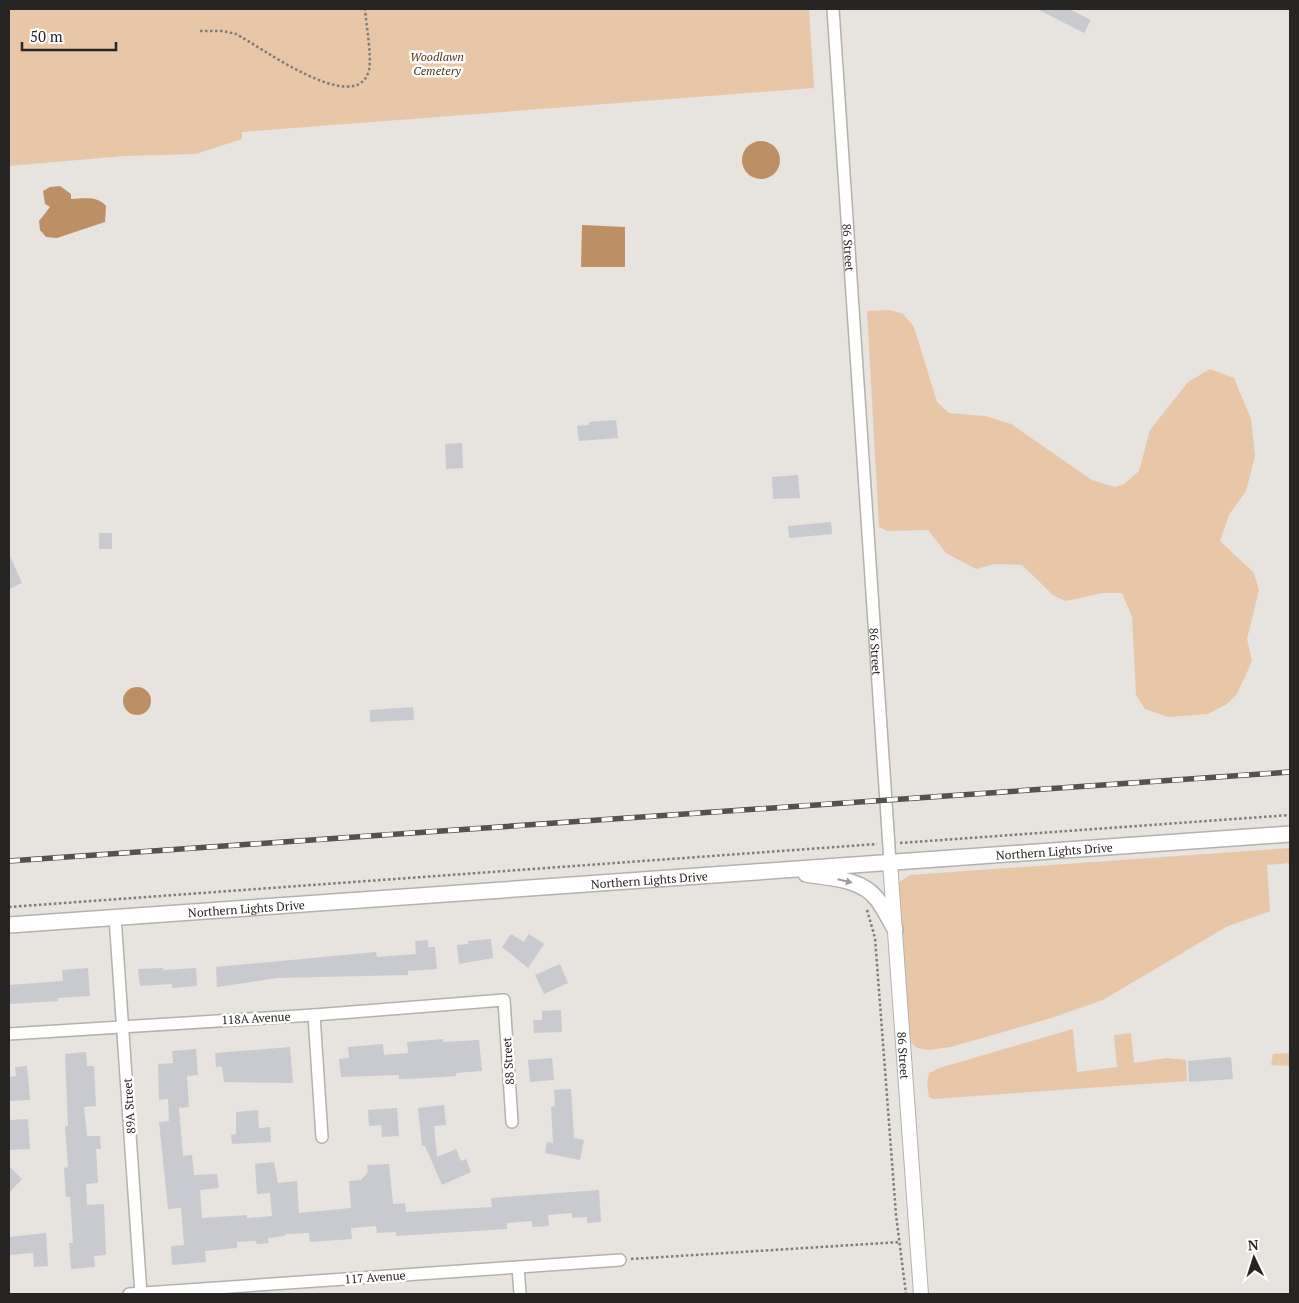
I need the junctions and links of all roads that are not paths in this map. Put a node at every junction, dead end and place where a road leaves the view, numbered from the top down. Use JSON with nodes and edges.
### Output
{"nodes":[{"id":1,"x":833,"y":9,"type":"edge"},
{"id":2,"x":1290,"y":834,"type":"edge"},
{"id":3,"x":890,"y":862,"type":"junction"},
{"id":4,"x":780,"y":870,"type":"junction"},
{"id":5,"x":115,"y":917,"type":"junction"},
{"id":6,"x":9,"y":925,"type":"edge"},
{"id":7,"x":895,"y":929,"type":"junction"},
{"id":8,"x":504,"y":1000,"type":"joint"},
{"id":9,"x":314,"y":1015,"type":"junction"},
{"id":10,"x":123,"y":1026,"type":"junction"},
{"id":11,"x":9,"y":1034,"type":"edge"},
{"id":12,"x":512,"y":1122,"type":"dead end"},
{"id":13,"x":322,"y":1137,"type":"dead end"},
{"id":14,"x":620,"y":1260,"type":"road end"},
{"id":15,"x":518,"y":1268,"type":"junction"},
{"id":16,"x":137,"y":1294,"type":"edge"},
{"id":17,"x":520,"y":1294,"type":"edge"},
{"id":18,"x":921,"y":1294,"type":"edge"}],
"edges":[{"from":1,"to":3,"type":"street","name":"86 Street"},
{"from":2,"to":3,"type":"main road","name":"Northern Lights Drive"},
{"from":3,"to":4,"type":"main road","name":"Northern Lights Drive"},
{"from":3,"to":7,"type":"street","name":"86 Street"},
{"from":4,"to":5,"type":"main road","name":"Northern Lights Drive"},
{"from":4,"to":7,"type":"main road","one_way":true},
{"from":5,"to":6,"type":"main road","name":"Northern Lights Drive"},
{"from":5,"to":10,"type":"street","name":"89A Street"},
{"from":7,"to":18,"type":"street","name":"86 Street"},
{"from":8,"to":9,"type":"street","name":"118A Avenue"},
{"from":8,"to":12,"type":"street","name":"88 Street"},
{"from":9,"to":10,"type":"street","name":"118A Avenue"},
{"from":9,"to":13,"type":"street"},
{"from":10,"to":11,"type":"street","name":"118A Avenue"},
{"from":10,"to":16,"type":"street","name":"89A Street"},
{"from":14,"to":15,"type":"street","name":"117 Avenue"},
{"from":15,"to":16,"type":"street","name":"117 Avenue"},
{"from":15,"to":17,"type":"street"}]}
